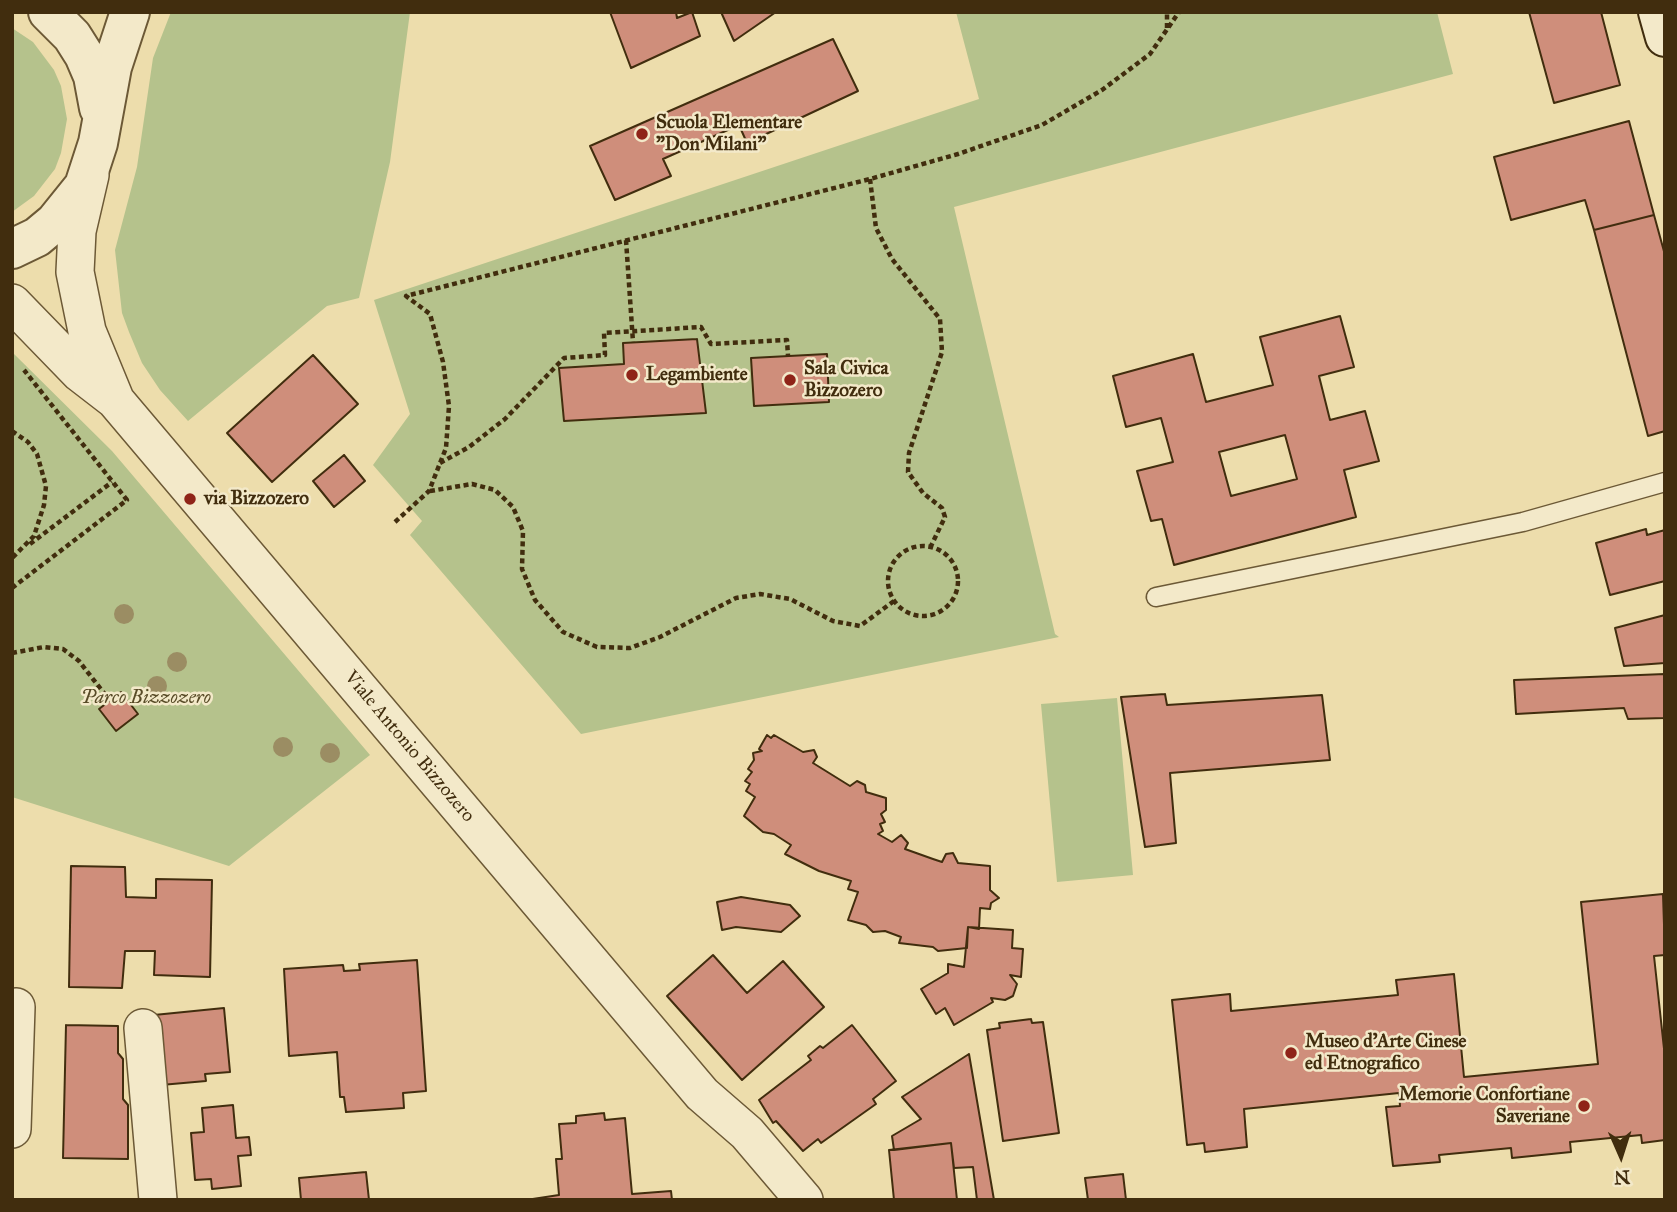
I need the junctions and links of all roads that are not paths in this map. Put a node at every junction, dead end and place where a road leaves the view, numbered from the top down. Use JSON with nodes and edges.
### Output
{"nodes":[{"id":1,"x":48,"y":12,"type":"edge"},
{"id":2,"x":130,"y":12,"type":"edge"},
{"id":3,"x":1658,"y":12,"type":"edge"},
{"id":4,"x":1665,"y":37,"type":"edge"},
{"id":5,"x":100,"y":121,"type":"junction"},
{"id":6,"x":93,"y":166,"type":"junction"},
{"id":7,"x":12,"y":249,"type":"edge"},
{"id":8,"x":12,"y":303,"type":"edge"},
{"id":9,"x":115,"y":400,"type":"junction"},
{"id":10,"x":1665,"y":482,"type":"edge"},
{"id":11,"x":1156,"y":597,"type":"dead end"},
{"id":12,"x":16,"y":1007,"type":"dead end"},
{"id":13,"x":143,"y":1028,"type":"dead end"},
{"id":14,"x":702,"y":1094,"type":"junction"},
{"id":15,"x":12,"y":1129,"type":"edge"},
{"id":16,"x":158,"y":1200,"type":"edge"},
{"id":17,"x":775,"y":1200,"type":"edge"},
{"id":18,"x":804,"y":1200,"type":"edge"}],
"edges":[{"from":1,"to":5,"type":"street"},
{"from":2,"to":5,"type":"street"},
{"from":3,"to":4,"type":"street"},
{"from":5,"to":6,"type":"street"},
{"from":6,"to":7,"type":"street"},
{"from":6,"to":9,"type":"street","name":"Viale Antonio Bizzozero"},
{"from":8,"to":9,"type":"street","name":"Viale Antonio Bizzozero"},
{"from":9,"to":14,"type":"street","name":"Viale Antonio Bizzozero"},
{"from":10,"to":11,"type":"lane"},
{"from":12,"to":15,"type":"street"},
{"from":13,"to":16,"type":"street"},
{"from":14,"to":17,"type":"street","name":"Viale Antonio Bizzozero"},
{"from":14,"to":18,"type":"street","name":"Viale Antonio Bizzozero"}]}
